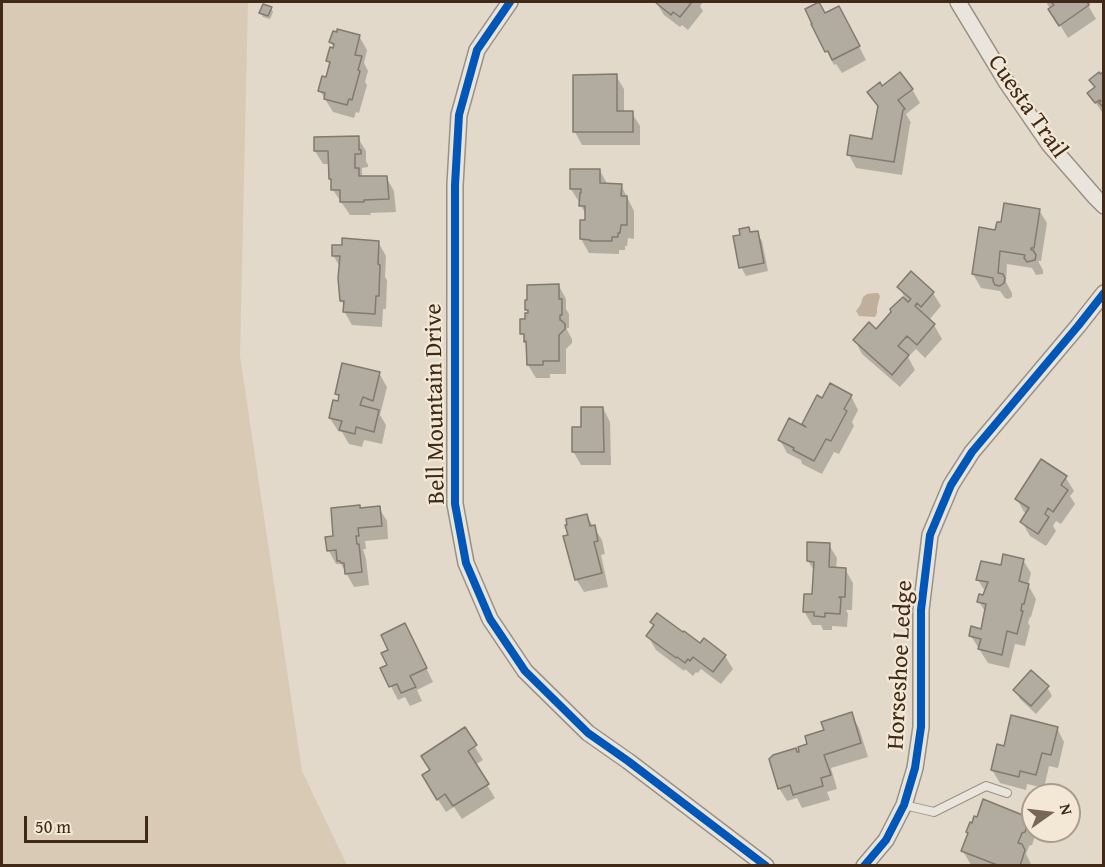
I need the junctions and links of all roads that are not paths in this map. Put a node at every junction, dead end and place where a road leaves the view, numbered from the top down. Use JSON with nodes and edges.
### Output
{"nodes":[{"id":1,"x":510,"y":2,"type":"edge"},
{"id":2,"x":958,"y":2,"type":"edge"},
{"id":3,"x":1104,"y":206,"type":"edge"},
{"id":4,"x":1104,"y":293,"type":"edge"},
{"id":5,"x":1007,"y":793,"type":"dead end"},
{"id":6,"x":904,"y":805,"type":"junction"},
{"id":7,"x":766,"y":866,"type":"edge"},
{"id":8,"x":864,"y":866,"type":"edge"}],
"edges":[{"from":1,"to":7,"type":"street","name":"Bell Mountain Drive"},
{"from":2,"to":3,"type":"street","name":"Cuesta Trail"},
{"from":4,"to":6,"type":"street","name":"Horseshoe Ledge"},
{"from":5,"to":6,"type":"lane"},
{"from":6,"to":8,"type":"street","name":"Horseshoe Ledge"}]}
